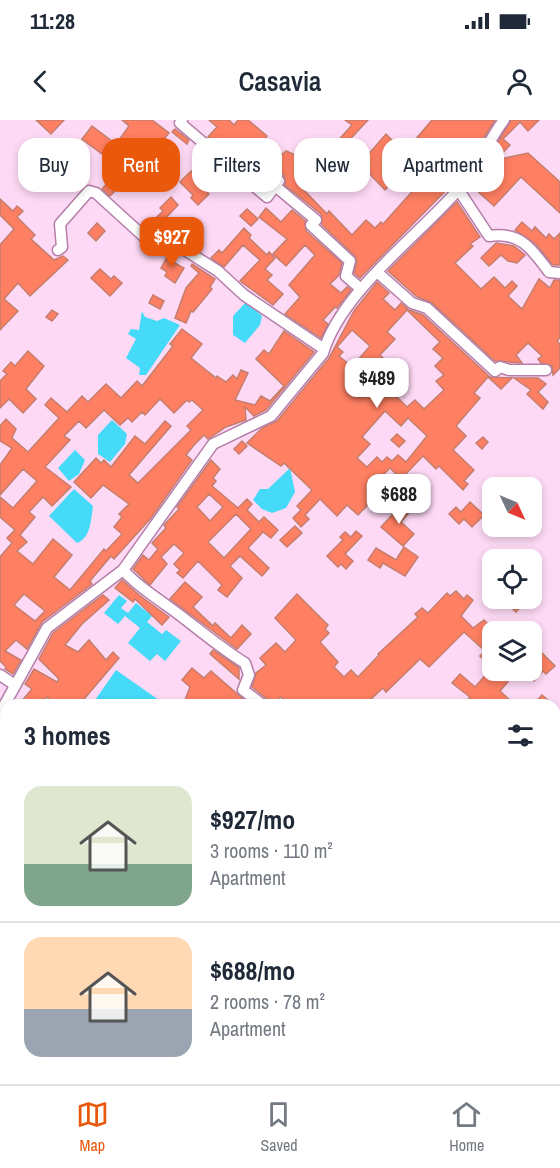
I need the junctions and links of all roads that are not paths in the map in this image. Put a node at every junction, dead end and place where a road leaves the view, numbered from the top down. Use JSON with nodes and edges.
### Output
{"nodes":[{"id":1,"x":182,"y":120,"type":"edge"},
{"id":2,"x":504,"y":120,"type":"edge"},
{"id":3,"x":198,"y":138,"type":"edge"},
{"id":4,"x":493,"y":138,"type":"edge"},
{"id":5,"x":282,"y":192,"type":"edge"},
{"id":6,"x":455,"y":192,"type":"edge"},
{"id":7,"x":460,"y":192,"type":"edge"},
{"id":8,"x":58,"y":250,"type":"dead end"},
{"id":9,"x":377,"y":272,"type":"junction"},
{"id":10,"x":560,"y":273,"type":"edge"},
{"id":11,"x":362,"y":289,"type":"junction"},
{"id":12,"x":324,"y":349,"type":"junction"},
{"id":13,"x":546,"y":370,"type":"dead end"},
{"id":14,"x":123,"y":570,"type":"junction"},
{"id":15,"x":0,"y":675,"type":"edge"},
{"id":16,"x":15,"y":686,"type":"junction"},
{"id":17,"x":8,"y":699,"type":"edge"},
{"id":18,"x":255,"y":699,"type":"edge"}],
"edges":[{"from":1,"to":3,"type":"street"},
{"from":2,"to":4,"type":"street"},
{"from":5,"to":11,"type":"street"},
{"from":6,"to":9,"type":"street"},
{"from":7,"to":10,"type":"street"},
{"from":8,"to":12,"type":"street"},
{"from":9,"to":11,"type":"street"},
{"from":9,"to":13,"type":"street"},
{"from":11,"to":12,"type":"street"},
{"from":12,"to":14,"type":"street"},
{"from":14,"to":16,"type":"street"},
{"from":14,"to":18,"type":"street"},
{"from":15,"to":16,"type":"street"},
{"from":16,"to":17,"type":"street"}]}
